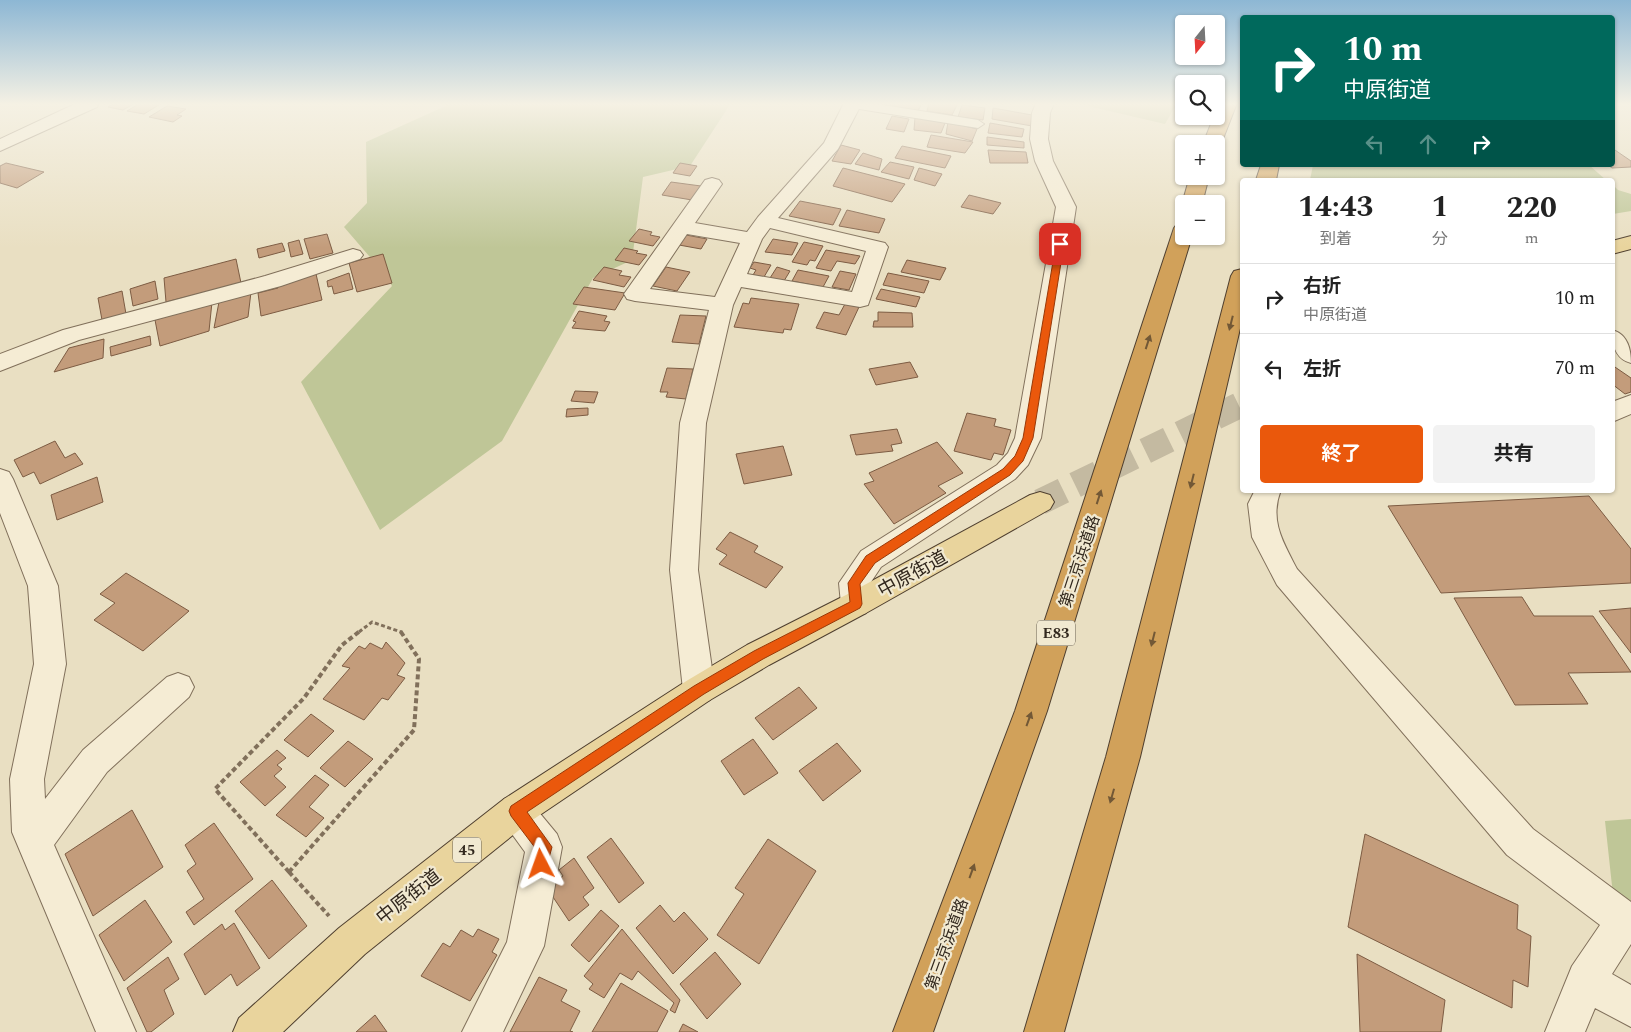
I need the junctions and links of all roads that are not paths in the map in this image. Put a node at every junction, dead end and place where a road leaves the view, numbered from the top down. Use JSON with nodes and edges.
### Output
{"nodes":[{"id":1,"x":827,"y":151,"type":"edge"},
{"id":2,"x":1042,"y":151,"type":"edge"},
{"id":3,"x":712,"y":184,"type":"dead end"},
{"id":4,"x":765,"y":221,"type":"junction"},
{"id":5,"x":681,"y":227,"type":"junction"},
{"id":6,"x":752,"y":239,"type":"junction"},
{"id":7,"x":1631,"y":242,"type":"edge"},
{"id":8,"x":1179,"y":245,"type":"edge"},
{"id":9,"x":1615,"y":247,"type":"edge"},
{"id":10,"x":353,"y":255,"type":"dead end"},
{"id":11,"x":736,"y":279,"type":"junction"},
{"id":12,"x":1240,"y":284,"type":"edge"},
{"id":13,"x":722,"y":305,"type":"junction"},
{"id":14,"x":1615,"y":339,"type":"edge"},
{"id":15,"x":1631,"y":358,"type":"edge"},
{"id":16,"x":0,"y":363,"type":"edge"},
{"id":17,"x":1631,"y":404,"type":"edge"},
{"id":18,"x":1615,"y":412,"type":"edge"},
{"id":19,"x":0,"y":479,"type":"edge"},
{"id":20,"x":1267,"y":493,"type":"edge"},
{"id":21,"x":1040,"y":502,"type":"tunnel mouth"},
{"id":22,"x":856,"y":604,"type":"junction"},
{"id":23,"x":178,"y":687,"type":"dead end"},
{"id":24,"x":699,"y":690,"type":"junction"},
{"id":25,"x":516,"y":811,"type":"junction"},
{"id":26,"x":34,"y":843,"type":"junction"},
{"id":27,"x":1628,"y":923,"type":"edge"},
{"id":28,"x":1586,"y":980,"type":"junction"},
{"id":29,"x":1631,"y":1007,"type":"edge"},
{"id":30,"x":116,"y":1032,"type":"edge"},
{"id":31,"x":253,"y":1032,"type":"edge"},
{"id":32,"x":482,"y":1032,"type":"edge"},
{"id":33,"x":913,"y":1032,"type":"edge"},
{"id":34,"x":1044,"y":1032,"type":"edge"},
{"id":35,"x":1565,"y":1032,"type":"edge"}],
"edges":[{"from":1,"to":4,"type":"street"},
{"from":2,"to":22,"type":"street"},
{"from":3,"to":5,"type":"street"},
{"from":4,"to":6,"type":"street"},
{"from":4,"to":11,"type":"street"},
{"from":5,"to":6,"type":"street"},
{"from":5,"to":13,"type":"street"},
{"from":6,"to":11,"type":"street"},
{"from":7,"to":9,"type":"main road"},
{"from":33,"to":8,"type":"highway","name":"第三京浜道路","number":"E83","one_way":true},
{"from":10,"to":16,"type":"street"},
{"from":11,"to":13,"type":"street"},
{"from":12,"to":34,"type":"highway","one_way":true},
{"from":13,"to":24,"type":"street"},
{"from":14,"to":15,"type":"lane"},
{"from":17,"to":18,"type":"street"},
{"from":19,"to":26,"type":"street"},
{"from":20,"to":27,"type":"street"},
{"from":21,"to":22,"type":"main road","name":"中原街道","number":"45"},
{"from":22,"to":24,"type":"main road","name":"中原街道","number":"45"},
{"from":23,"to":26,"type":"street"},
{"from":24,"to":25,"type":"main road","name":"中原街道","number":"45"},
{"from":25,"to":31,"type":"main road","name":"中原街道","number":"45"},
{"from":25,"to":32,"type":"street"},
{"from":26,"to":30,"type":"street"},
{"from":27,"to":28,"type":"street"},
{"from":28,"to":29,"type":"street"},
{"from":28,"to":35,"type":"street"}]}
